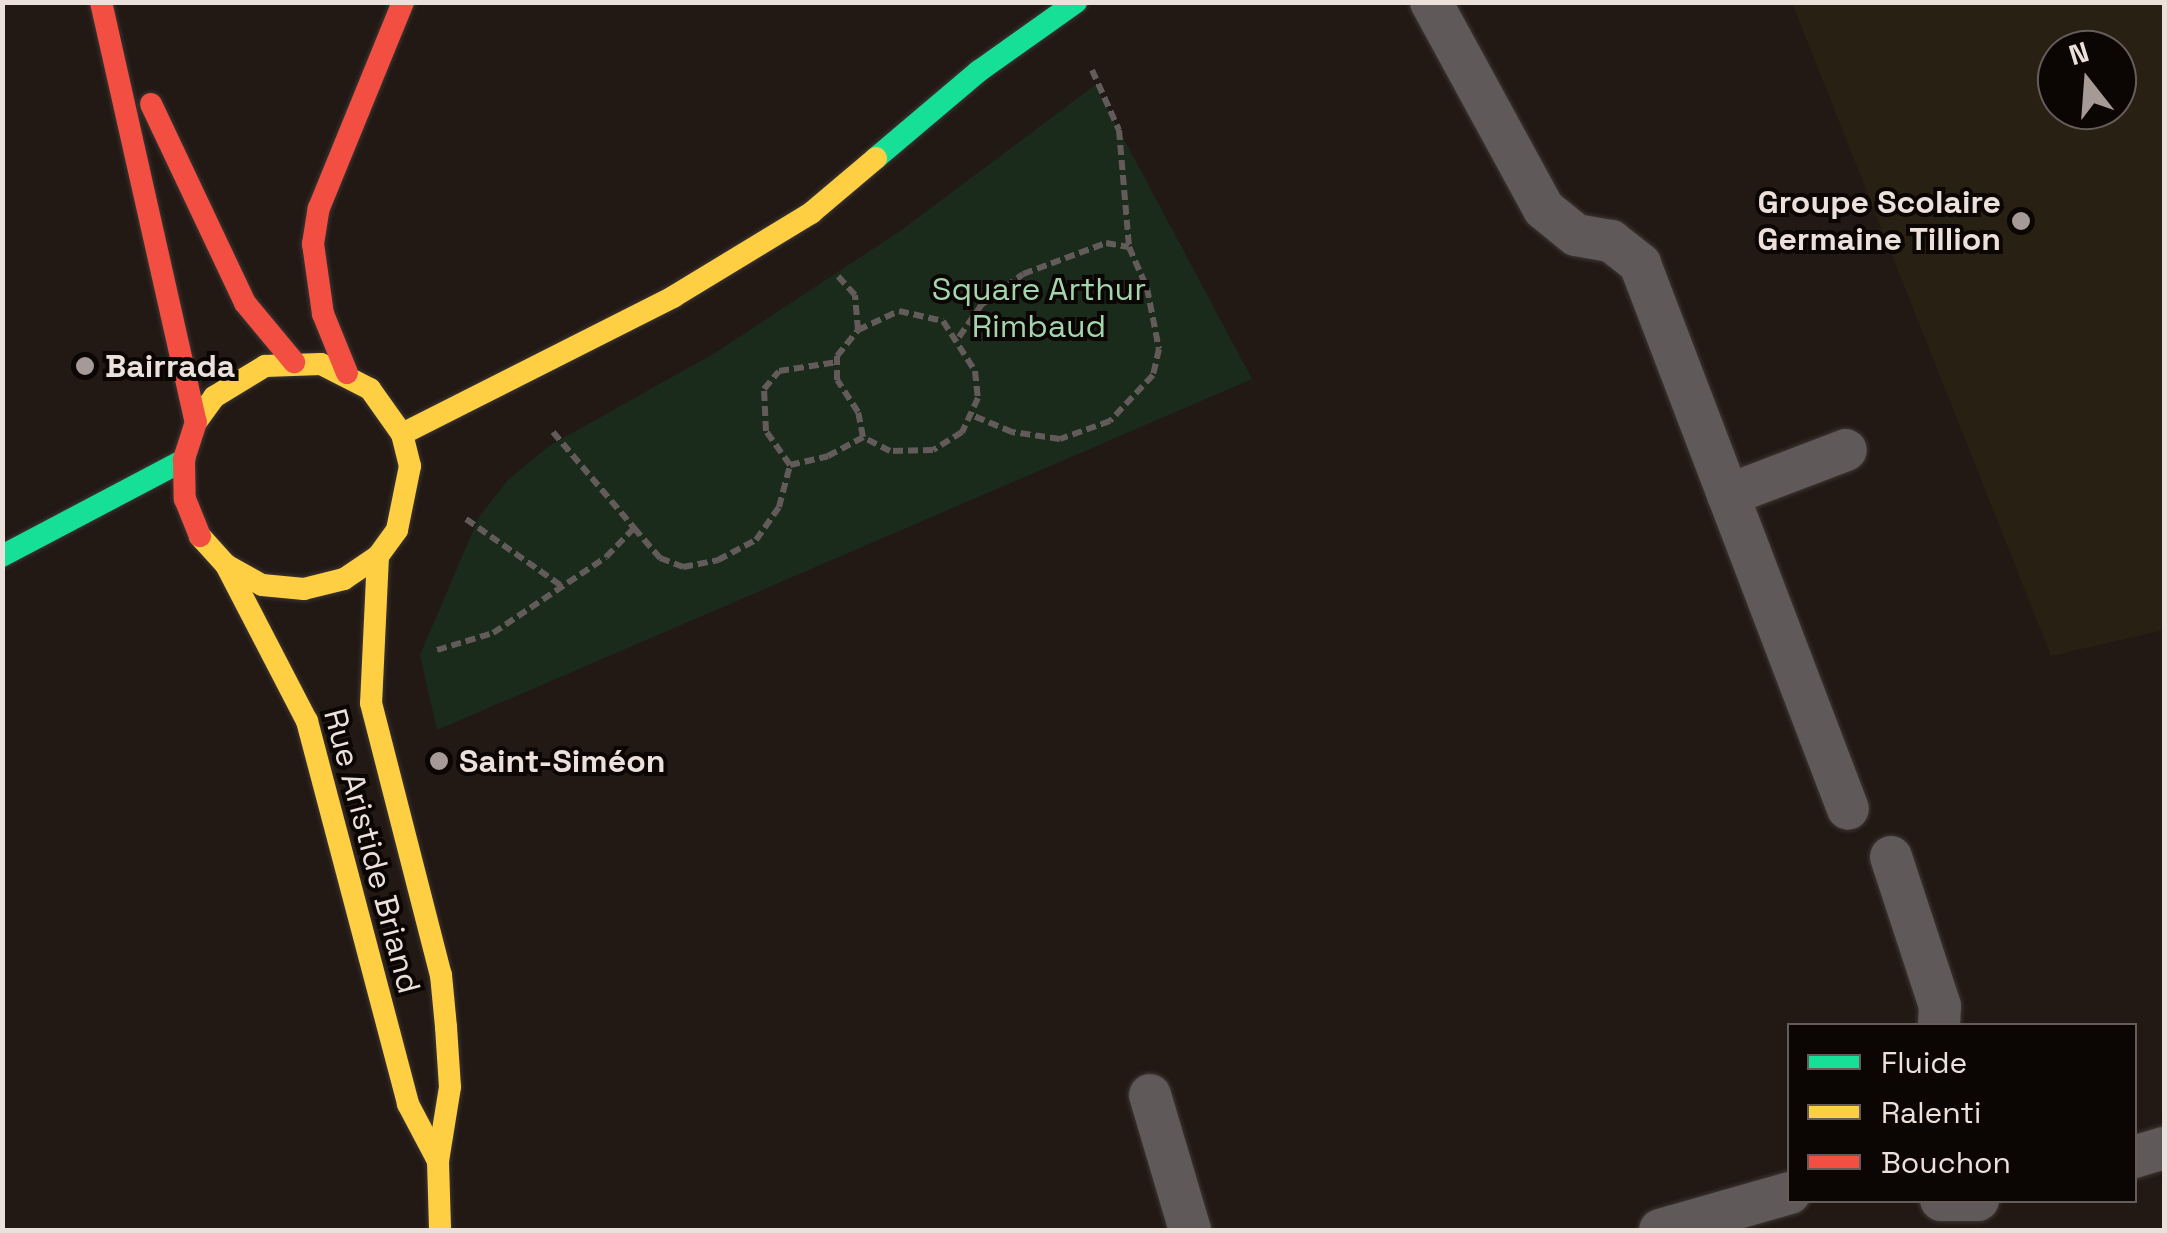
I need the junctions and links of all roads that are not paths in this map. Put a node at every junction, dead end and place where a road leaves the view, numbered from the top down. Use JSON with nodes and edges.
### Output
{"nodes":[{"id":1,"x":104,"y":2,"type":"edge"},
{"id":2,"x":403,"y":2,"type":"edge"},
{"id":3,"x":1432,"y":2,"type":"edge"},
{"id":4,"x":1071,"y":6,"type":"edge"},
{"id":5,"x":294,"y":362,"type":"junction"},
{"id":6,"x":347,"y":373,"type":"junction"},
{"id":7,"x":196,"y":422,"type":"junction"},
{"id":8,"x":402,"y":434,"type":"junction"},
{"id":9,"x":1846,"y":450,"type":"dead end"},
{"id":10,"x":184,"y":460,"type":"junction"},
{"id":11,"x":1728,"y":495,"type":"junction"},
{"id":12,"x":2,"y":556,"type":"edge"},
{"id":13,"x":378,"y":556,"type":"junction"},
{"id":14,"x":226,"y":565,"type":"junction"},
{"id":15,"x":1848,"y":809,"type":"dead end"},
{"id":16,"x":1891,"y":857,"type":"dead end"},
{"id":17,"x":1939,"y":1023,"type":"edge"},
{"id":18,"x":1150,"y":1095,"type":"dead end"},
{"id":19,"x":2164,"y":1148,"type":"edge"},
{"id":20,"x":2137,"y":1156,"type":"edge"},
{"id":21,"x":438,"y":1161,"type":"junction"},
{"id":22,"x":1787,"y":1195,"type":"edge"},
{"id":23,"x":440,"y":1230,"type":"edge"},
{"id":24,"x":1190,"y":1230,"type":"edge"},
{"id":25,"x":1660,"y":1230,"type":"edge"}],
"edges":[{"from":1,"to":5,"type":"main road"},
{"from":1,"to":7,"type":"main road"},
{"from":2,"to":6,"type":"main road"},
{"from":3,"to":11,"type":"lane"},
{"from":4,"to":8,"type":"main road"},
{"from":5,"to":6,"type":"main road"},
{"from":5,"to":7,"type":"main road"},
{"from":6,"to":8,"type":"main road"},
{"from":7,"to":10,"type":"main road"},
{"from":8,"to":13,"type":"main road"},
{"from":9,"to":11,"type":"lane"},
{"from":10,"to":12,"type":"main road"},
{"from":10,"to":14,"type":"main road"},
{"from":11,"to":15,"type":"lane"},
{"from":13,"to":14,"type":"main road"},
{"from":13,"to":21,"type":"main road","name":"Rue Aristide Briand"},
{"from":14,"to":21,"type":"main road","name":"Rue Aristide Briand"},
{"from":16,"to":17,"type":"lane"},
{"from":18,"to":24,"type":"lane"},
{"from":19,"to":20,"type":"lane"},
{"from":21,"to":23,"type":"main road","name":"Rue Aristide Briand"},
{"from":22,"to":25,"type":"lane"}]}
